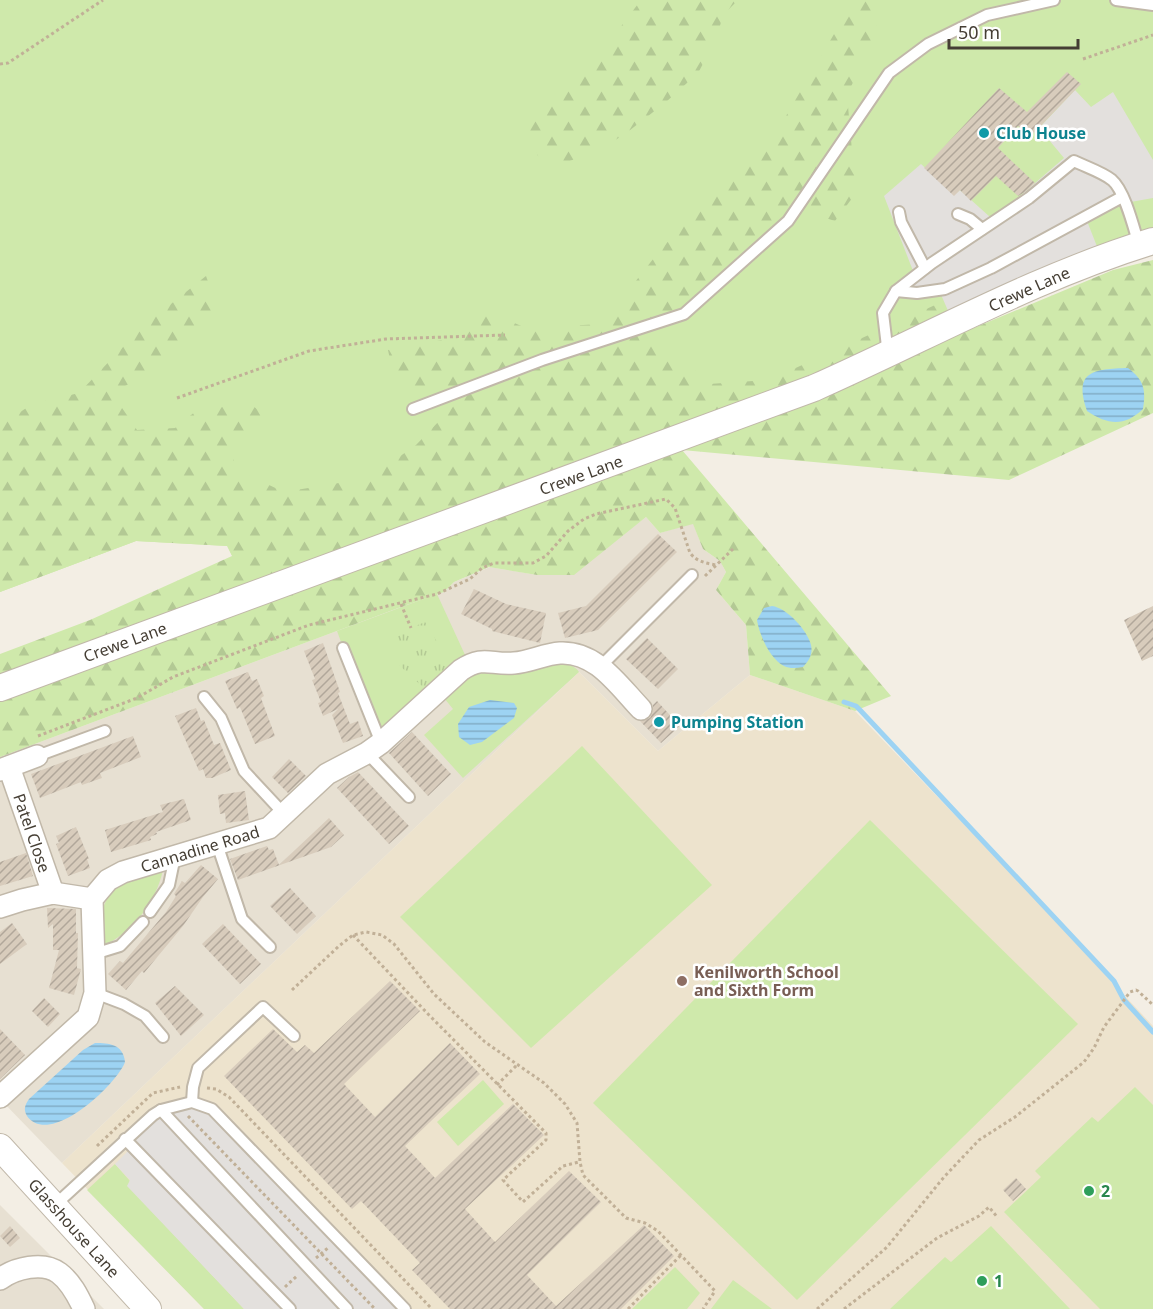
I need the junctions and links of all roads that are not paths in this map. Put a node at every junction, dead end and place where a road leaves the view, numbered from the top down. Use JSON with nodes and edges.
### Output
{"nodes":[{"id":1,"x":1054,"y":0,"type":"edge"},
{"id":2,"x":1116,"y":0,"type":"edge"},
{"id":3,"x":1153,"y":5,"type":"edge"},
{"id":4,"x":1122,"y":197,"type":"junction"},
{"id":5,"x":899,"y":212,"type":"dead end"},
{"id":6,"x":958,"y":214,"type":"dead end"},
{"id":7,"x":982,"y":230,"type":"junction"},
{"id":8,"x":1146,"y":243,"type":"edge"},
{"id":9,"x":925,"y":268,"type":"junction"},
{"id":10,"x":896,"y":291,"type":"junction"},
{"id":11,"x":888,"y":355,"type":"junction"},
{"id":12,"x":413,"y":410,"type":"dead end"},
{"id":13,"x":692,"y":575,"type":"dead end"},
{"id":14,"x":343,"y":648,"type":"dead end"},
{"id":15,"x":601,"y":666,"type":"junction"},
{"id":16,"x":0,"y":688,"type":"edge"},
{"id":17,"x":204,"y":697,"type":"dead end"},
{"id":18,"x":641,"y":708,"type":"dead end"},
{"id":19,"x":105,"y":731,"type":"dead end"},
{"id":20,"x":33,"y":748,"type":"joint"},
{"id":21,"x":374,"y":748,"type":"junction"},
{"id":22,"x":4,"y":768,"type":"edge"},
{"id":23,"x":410,"y":797,"type":"dead end"},
{"id":24,"x":285,"y":815,"type":"junction"},
{"id":25,"x":217,"y":844,"type":"junction"},
{"id":26,"x":175,"y":856,"type":"junction"},
{"id":27,"x":53,"y":893,"type":"junction"},
{"id":28,"x":93,"y":899,"type":"junction"},
{"id":29,"x":0,"y":907,"type":"edge"},
{"id":30,"x":150,"y":912,"type":"dead end"},
{"id":31,"x":143,"y":922,"type":"dead end"},
{"id":32,"x":270,"y":946,"type":"dead end"},
{"id":33,"x":94,"y":954,"type":"junction"},
{"id":34,"x":95,"y":993,"type":"junction"},
{"id":35,"x":294,"y":1036,"type":"dead end"},
{"id":36,"x":163,"y":1038,"type":"dead end"},
{"id":37,"x":0,"y":1097,"type":"edge"},
{"id":38,"x":192,"y":1102,"type":"junction"},
{"id":39,"x":161,"y":1110,"type":"junction"},
{"id":40,"x":125,"y":1139,"type":"junction"},
{"id":41,"x":0,"y":1147,"type":"edge"},
{"id":42,"x":74,"y":1187,"type":"junction"},
{"id":43,"x":49,"y":1192,"type":"junction"},
{"id":44,"x":0,"y":1279,"type":"edge"},
{"id":45,"x":84,"y":1309,"type":"edge"},
{"id":46,"x":148,"y":1309,"type":"edge"},
{"id":47,"x":290,"y":1309,"type":"edge"},
{"id":48,"x":346,"y":1309,"type":"edge"},
{"id":49,"x":405,"y":1309,"type":"edge"}],
"edges":[{"from":1,"to":12,"type":"lane"},
{"from":2,"to":3,"type":"lane"},
{"from":4,"to":7,"type":"lane"},
{"from":4,"to":8,"type":"lane"},
{"from":4,"to":10,"type":"lane"},
{"from":5,"to":9,"type":"lane"},
{"from":6,"to":7,"type":"lane"},
{"from":7,"to":9,"type":"lane"},
{"from":8,"to":11,"type":"street","name":"Crewe Lane"},
{"from":9,"to":10,"type":"lane"},
{"from":10,"to":11,"type":"lane"},
{"from":11,"to":16,"type":"street","name":"Crewe Lane"},
{"from":13,"to":15,"type":"lane"},
{"from":14,"to":21,"type":"lane"},
{"from":15,"to":18,"type":"street","name":"Cannadine Road"},
{"from":15,"to":21,"type":"street","name":"Cannadine Road"},
{"from":17,"to":24,"type":"lane"},
{"from":19,"to":20,"type":"lane"},
{"from":20,"to":22,"type":"street","name":"Patel Close"},
{"from":21,"to":23,"type":"lane"},
{"from":21,"to":24,"type":"street","name":"Cannadine Road"},
{"from":22,"to":27,"type":"street","name":"Patel Close"},
{"from":24,"to":25,"type":"street","name":"Cannadine Road"},
{"from":25,"to":26,"type":"street","name":"Cannadine Road"},
{"from":25,"to":32,"type":"lane"},
{"from":26,"to":28,"type":"street","name":"Cannadine Road"},
{"from":26,"to":30,"type":"lane"},
{"from":27,"to":28,"type":"street"},
{"from":27,"to":29,"type":"street"},
{"from":28,"to":33,"type":"street"},
{"from":31,"to":33,"type":"lane"},
{"from":33,"to":34,"type":"street"},
{"from":34,"to":36,"type":"lane"},
{"from":34,"to":37,"type":"street"},
{"from":35,"to":38,"type":"lane"},
{"from":38,"to":39,"type":"lane"},
{"from":38,"to":49,"type":"lane"},
{"from":39,"to":40,"type":"lane"},
{"from":39,"to":48,"type":"lane"},
{"from":40,"to":42,"type":"lane"},
{"from":40,"to":47,"type":"lane"},
{"from":41,"to":43,"type":"street","name":"Glasshouse Lane"},
{"from":42,"to":43,"type":"lane"},
{"from":42,"to":43,"type":"lane"},
{"from":43,"to":46,"type":"street","name":"Glasshouse Lane"},
{"from":44,"to":45,"type":"street"}]}
